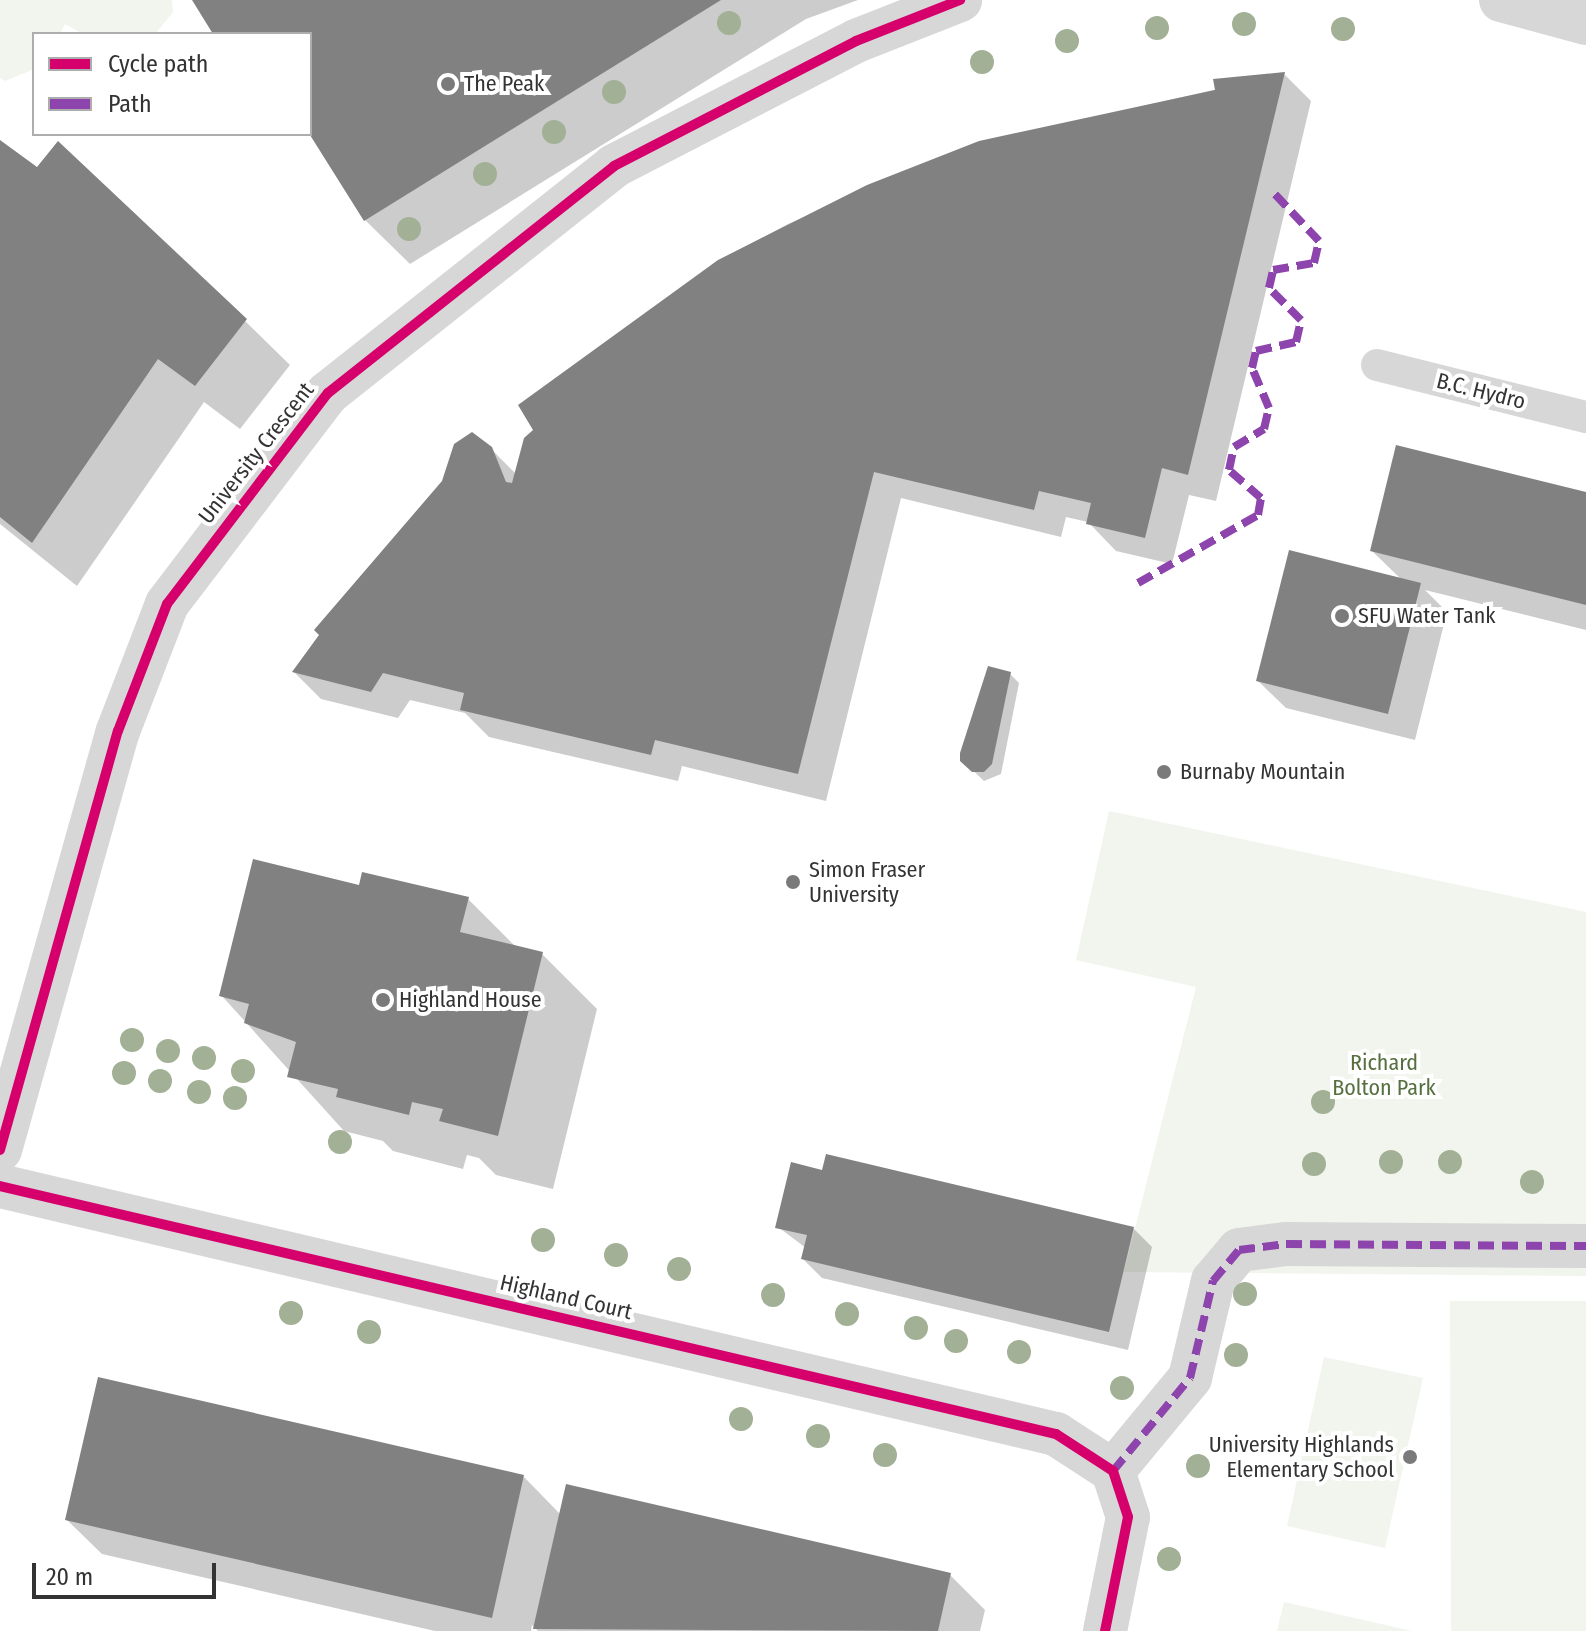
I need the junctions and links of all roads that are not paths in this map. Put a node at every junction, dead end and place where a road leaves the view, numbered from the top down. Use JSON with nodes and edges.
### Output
{"nodes":[{"id":1,"x":960,"y":0,"type":"edge"},
{"id":2,"x":1501,"y":0,"type":"edge"},
{"id":3,"x":1586,"y":23,"type":"edge"},
{"id":4,"x":1377,"y":365,"type":"dead end"},
{"id":5,"x":1586,"y":417,"type":"edge"},
{"id":6,"x":0,"y":1150,"type":"edge"},
{"id":7,"x":0,"y":1186,"type":"edge"},
{"id":8,"x":1586,"y":1246,"type":"edge"},
{"id":9,"x":1113,"y":1471,"type":"junction"},
{"id":10,"x":1105,"y":1631,"type":"edge"}],
"edges":[{"from":1,"to":6,"type":"street","name":"University Crescent"},
{"from":2,"to":3,"type":"street"},
{"from":4,"to":5,"type":"lane","name":"B.C. Hydro"},
{"from":7,"to":9,"type":"street","name":"Highland Court"},
{"from":8,"to":9,"type":"street"},
{"from":9,"to":10,"type":"street"}]}
